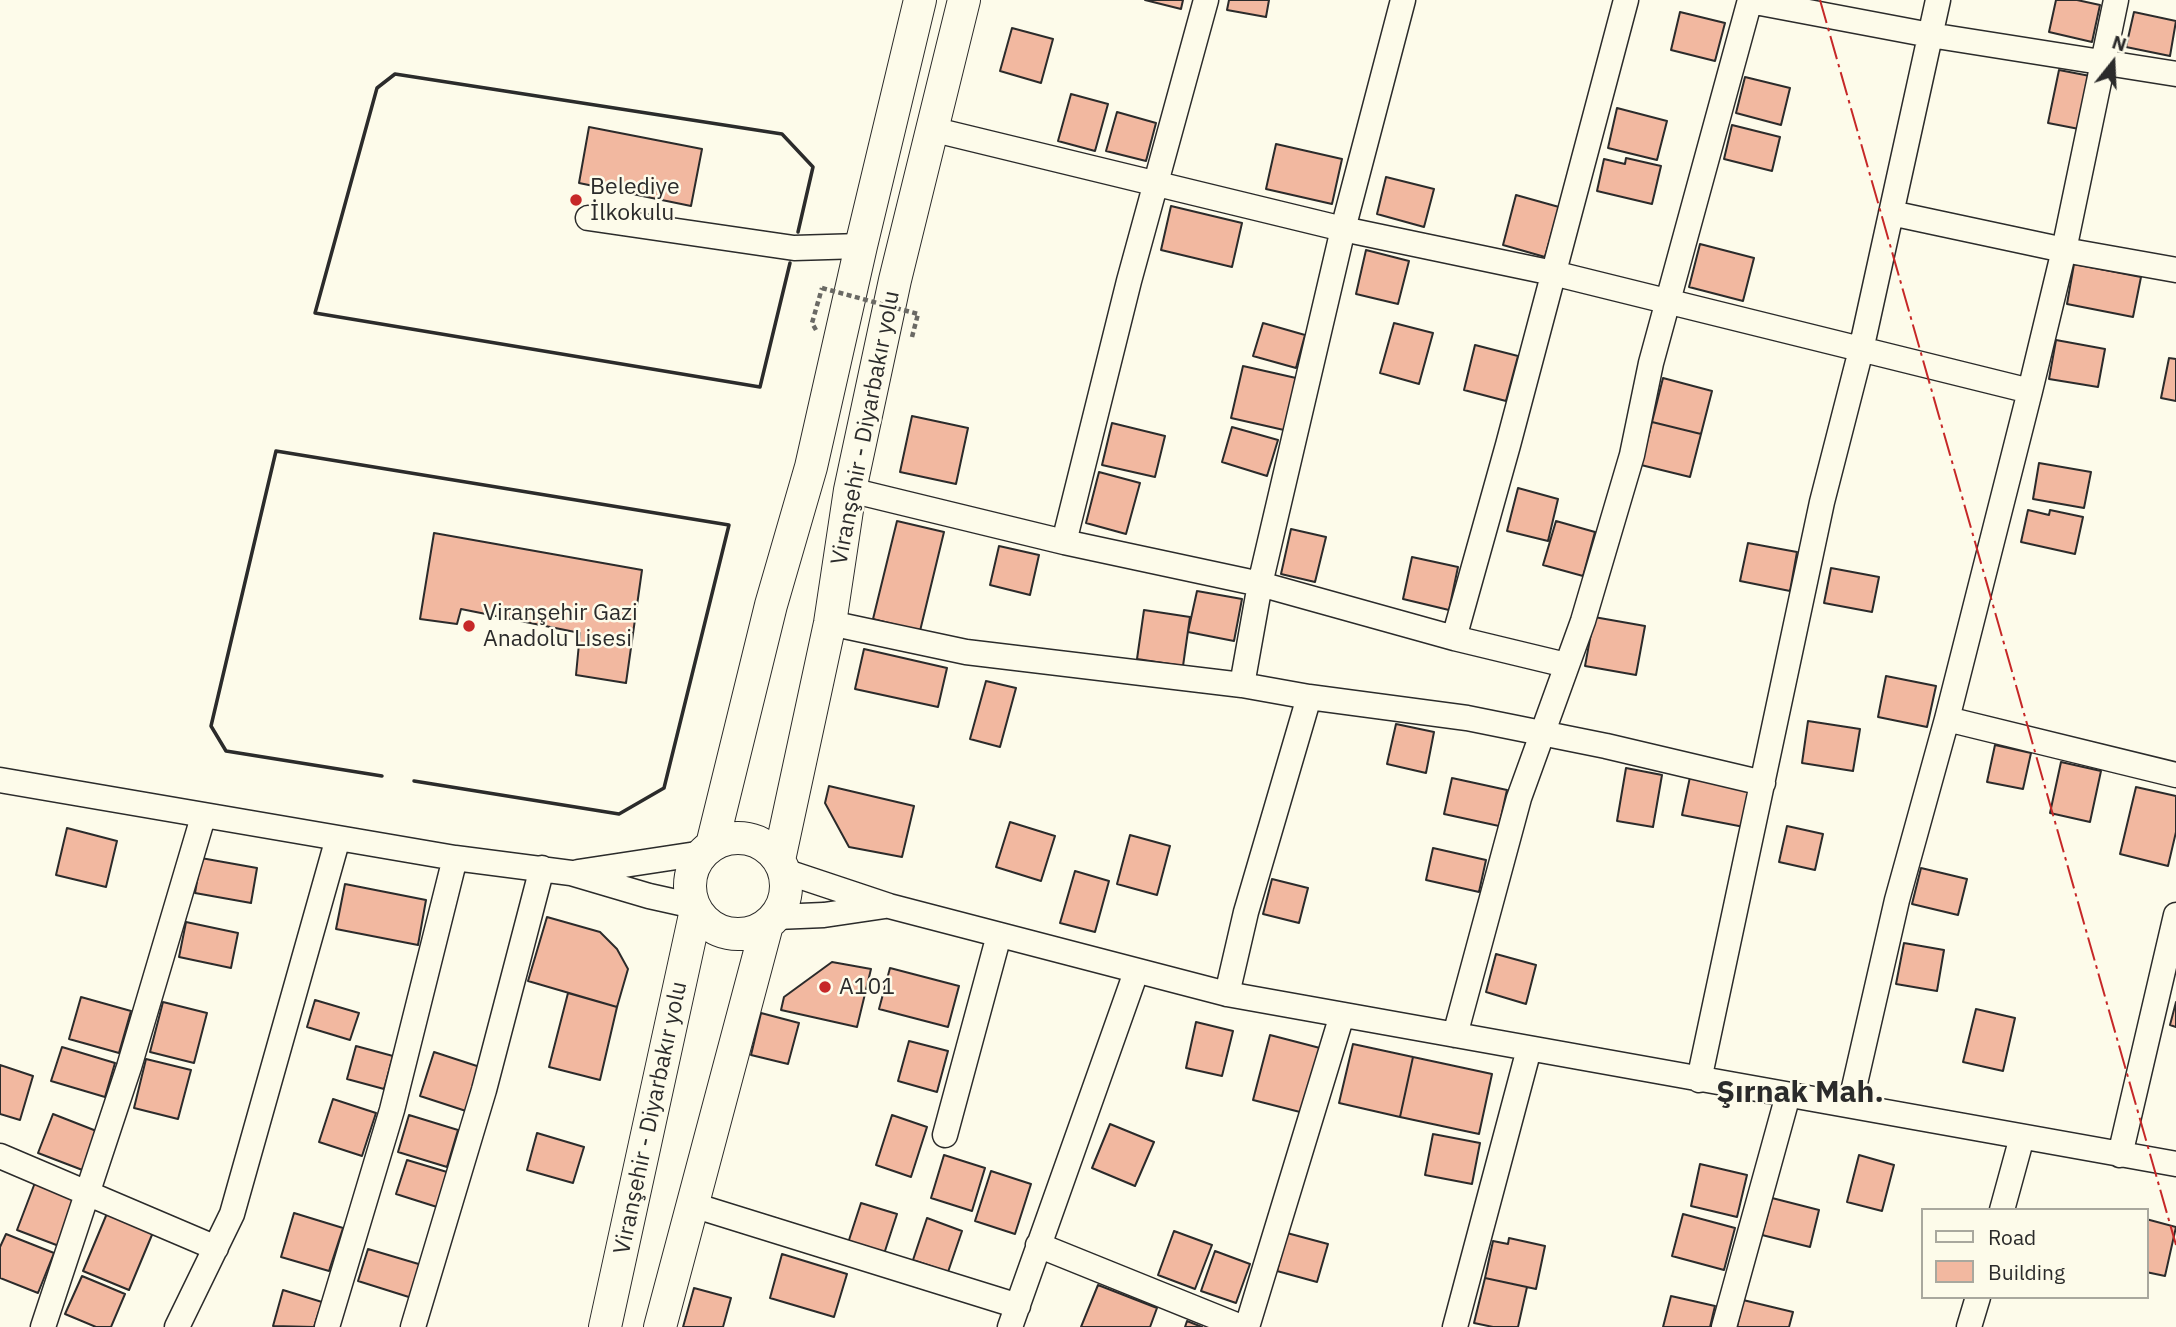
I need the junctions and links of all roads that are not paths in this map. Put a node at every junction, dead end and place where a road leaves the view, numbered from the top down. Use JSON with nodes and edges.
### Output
{"nodes":[{"id":1,"x":920,"y":0,"type":"edge"},
{"id":2,"x":964,"y":0,"type":"edge"},
{"id":3,"x":1206,"y":0,"type":"edge"},
{"id":4,"x":1403,"y":0,"type":"edge"},
{"id":5,"x":1626,"y":0,"type":"edge"},
{"id":6,"x":1938,"y":0,"type":"edge"},
{"id":7,"x":2116,"y":0,"type":"edge"},
{"id":8,"x":1750,"y":1,"type":"edge"},
{"id":9,"x":1930,"y":35,"type":"junction"},
{"id":10,"x":2103,"y":62,"type":"junction"},
{"id":11,"x":2176,"y":74,"type":"edge"},
{"id":12,"x":931,"y":129,"type":"junction"},
{"id":13,"x":1155,"y":183,"type":"junction"},
{"id":14,"x":1891,"y":214,"type":"junction"},
{"id":15,"x":588,"y":218,"type":"dead end"},
{"id":16,"x":1343,"y":229,"type":"junction"},
{"id":17,"x":861,"y":246,"type":"junction"},
{"id":18,"x":2064,"y":250,"type":"junction"},
{"id":19,"x":2176,"y":270,"type":"edge"},
{"id":20,"x":1553,"y":273,"type":"junction"},
{"id":21,"x":1668,"y":301,"type":"junction"},
{"id":22,"x":1861,"y":350,"type":"junction"},
{"id":23,"x":2030,"y":391,"type":"junction"},
{"id":24,"x":850,"y":490,"type":"junction"},
{"id":25,"x":1064,"y":542,"type":"junction"},
{"id":26,"x":1260,"y":584,"type":"junction"},
{"id":27,"x":830,"y":623,"type":"junction"},
{"id":28,"x":1454,"y":638,"type":"junction"},
{"id":29,"x":1566,"y":665,"type":"junction"},
{"id":30,"x":1242,"y":685,"type":"junction"},
{"id":31,"x":1309,"y":697,"type":"junction"},
{"id":32,"x":1947,"y":719,"type":"junction"},
{"id":33,"x":1542,"y":732,"type":"junction"},
{"id":34,"x":2176,"y":775,"type":"edge"},
{"id":35,"x":0,"y":780,"type":"edge"},
{"id":36,"x":1763,"y":783,"type":"junction"},
{"id":37,"x":203,"y":817,"type":"junction"},
{"id":38,"x":338,"y":838,"type":"junction"},
{"id":39,"x":707,"y":849,"type":"junction"},
{"id":40,"x":455,"y":858,"type":"junction"},
{"id":41,"x":782,"y":865,"type":"junction"},
{"id":42,"x":542,"y":868,"type":"junction"},
{"id":43,"x":570,"y":873,"type":"junction"},
{"id":44,"x":889,"y":906,"type":"junction"},
{"id":45,"x":695,"y":908,"type":"junction"},
{"id":46,"x":2176,"y":915,"type":"edge"},
{"id":47,"x":771,"y":921,"type":"junction"},
{"id":48,"x":999,"y":935,"type":"junction"},
{"id":49,"x":1136,"y":972,"type":"junction"},
{"id":50,"x":1227,"y":995,"type":"junction"},
{"id":51,"x":1342,"y":1015,"type":"junction"},
{"id":52,"x":1455,"y":1035,"type":"junction"},
{"id":53,"x":1529,"y":1049,"type":"junction"},
{"id":54,"x":1699,"y":1080,"type":"junction"},
{"id":55,"x":1788,"y":1095,"type":"junction"},
{"id":56,"x":1850,"y":1105,"type":"junction"},
{"id":57,"x":945,"y":1135,"type":"dead end"},
{"id":58,"x":2022,"y":1137,"type":"junction"},
{"id":59,"x":2120,"y":1155,"type":"junction"},
{"id":60,"x":0,"y":1156,"type":"edge"},
{"id":61,"x":2176,"y":1164,"type":"edge"},
{"id":62,"x":87,"y":1193,"type":"junction"},
{"id":63,"x":693,"y":1205,"type":"junction"},
{"id":64,"x":2003,"y":1208,"type":"edge"},
{"id":65,"x":1038,"y":1245,"type":"junction"},
{"id":66,"x":216,"y":1248,"type":"junction"},
{"id":67,"x":1977,"y":1299,"type":"edge"},
{"id":68,"x":1014,"y":1316,"type":"edge"},
{"id":69,"x":43,"y":1327,"type":"edge"},
{"id":70,"x":177,"y":1327,"type":"edge"},
{"id":71,"x":327,"y":1327,"type":"edge"},
{"id":72,"x":413,"y":1327,"type":"edge"},
{"id":73,"x":605,"y":1327,"type":"edge"},
{"id":74,"x":660,"y":1327,"type":"edge"},
{"id":75,"x":1241,"y":1327,"type":"edge"},
{"id":76,"x":1247,"y":1327,"type":"edge"},
{"id":77,"x":1455,"y":1327,"type":"edge"},
{"id":78,"x":1724,"y":1327,"type":"edge"},
{"id":79,"x":1969,"y":1327,"type":"edge"}],
"edges":[{"from":1,"to":17,"type":"main road","name":"Viranşehir - Diyarbakır yolu"},
{"from":2,"to":12,"type":"main road","name":"Viranşehir - Diyarbakır yolu"},
{"from":3,"to":13,"type":"street"},
{"from":4,"to":16,"type":"street"},
{"from":5,"to":20,"type":"street"},
{"from":6,"to":9,"type":"street"},
{"from":7,"to":10,"type":"street"},
{"from":8,"to":9,"type":"street"},
{"from":8,"to":21,"type":"street"},
{"from":9,"to":10,"type":"street"},
{"from":9,"to":14,"type":"street"},
{"from":10,"to":11,"type":"street"},
{"from":10,"to":18,"type":"street"},
{"from":12,"to":13,"type":"street"},
{"from":12,"to":24,"type":"main road","name":"Viranşehir - Diyarbakır yolu"},
{"from":13,"to":16,"type":"street"},
{"from":13,"to":25,"type":"street"},
{"from":14,"to":18,"type":"street"},
{"from":14,"to":22,"type":"street"},
{"from":15,"to":17,"type":"street"},
{"from":16,"to":20,"type":"street"},
{"from":16,"to":26,"type":"street"},
{"from":17,"to":39,"type":"main road","name":"Viranşehir - Diyarbakır yolu"},
{"from":18,"to":19,"type":"street"},
{"from":18,"to":23,"type":"street"},
{"from":20,"to":21,"type":"street"},
{"from":20,"to":28,"type":"street"},
{"from":21,"to":22,"type":"street"},
{"from":21,"to":29,"type":"street"},
{"from":22,"to":23,"type":"street"},
{"from":22,"to":36,"type":"street"},
{"from":23,"to":32,"type":"street"},
{"from":24,"to":25,"type":"street"},
{"from":24,"to":27,"type":"main road","name":"Viranşehir - Diyarbakır yolu"},
{"from":25,"to":26,"type":"street"},
{"from":26,"to":28,"type":"street"},
{"from":26,"to":30,"type":"street"},
{"from":27,"to":30,"type":"street"},
{"from":27,"to":41,"type":"main road","name":"Viranşehir - Diyarbakır yolu"},
{"from":28,"to":29,"type":"street"},
{"from":29,"to":33,"type":"street"},
{"from":30,"to":31,"type":"street"},
{"from":31,"to":33,"type":"street"},
{"from":31,"to":50,"type":"street"},
{"from":32,"to":34,"type":"street"},
{"from":32,"to":56,"type":"street"},
{"from":33,"to":36,"type":"street"},
{"from":33,"to":52,"type":"street"},
{"from":35,"to":37,"type":"street"},
{"from":36,"to":54,"type":"street"},
{"from":37,"to":38,"type":"street"},
{"from":37,"to":62,"type":"street"},
{"from":38,"to":40,"type":"street"},
{"from":38,"to":66,"type":"street"},
{"from":39,"to":41,"type":"main road"},
{"from":39,"to":43,"type":"street"},
{"from":39,"to":45,"type":"main road"},
{"from":40,"to":42,"type":"street"},
{"from":40,"to":71,"type":"street"},
{"from":41,"to":44,"type":"street"},
{"from":41,"to":47,"type":"main road"},
{"from":42,"to":43,"type":"street"},
{"from":42,"to":72,"type":"street"},
{"from":43,"to":45,"type":"street"},
{"from":44,"to":47,"type":"street"},
{"from":44,"to":48,"type":"street"},
{"from":45,"to":47,"type":"main road"},
{"from":45,"to":73,"type":"main road","name":"Viranşehir - Diyarbakır yolu"},
{"from":46,"to":59,"type":"street"},
{"from":47,"to":63,"type":"main road"},
{"from":48,"to":49,"type":"street"},
{"from":48,"to":57,"type":"street"},
{"from":49,"to":50,"type":"street"},
{"from":49,"to":65,"type":"street"},
{"from":50,"to":51,"type":"street"},
{"from":51,"to":52,"type":"street"},
{"from":51,"to":76,"type":"street"},
{"from":52,"to":53,"type":"street"},
{"from":53,"to":54,"type":"street"},
{"from":53,"to":77,"type":"street"},
{"from":54,"to":55,"type":"street"},
{"from":55,"to":56,"type":"street"},
{"from":55,"to":78,"type":"street"},
{"from":56,"to":58,"type":"street"},
{"from":58,"to":59,"type":"street"},
{"from":58,"to":64,"type":"street"},
{"from":59,"to":61,"type":"street"},
{"from":60,"to":62,"type":"street"},
{"from":62,"to":66,"type":"street"},
{"from":62,"to":69,"type":"street"},
{"from":63,"to":68,"type":"street"},
{"from":63,"to":74,"type":"main road"},
{"from":65,"to":68,"type":"street"},
{"from":65,"to":75,"type":"street"},
{"from":66,"to":70,"type":"street"},
{"from":67,"to":79,"type":"street"}]}
